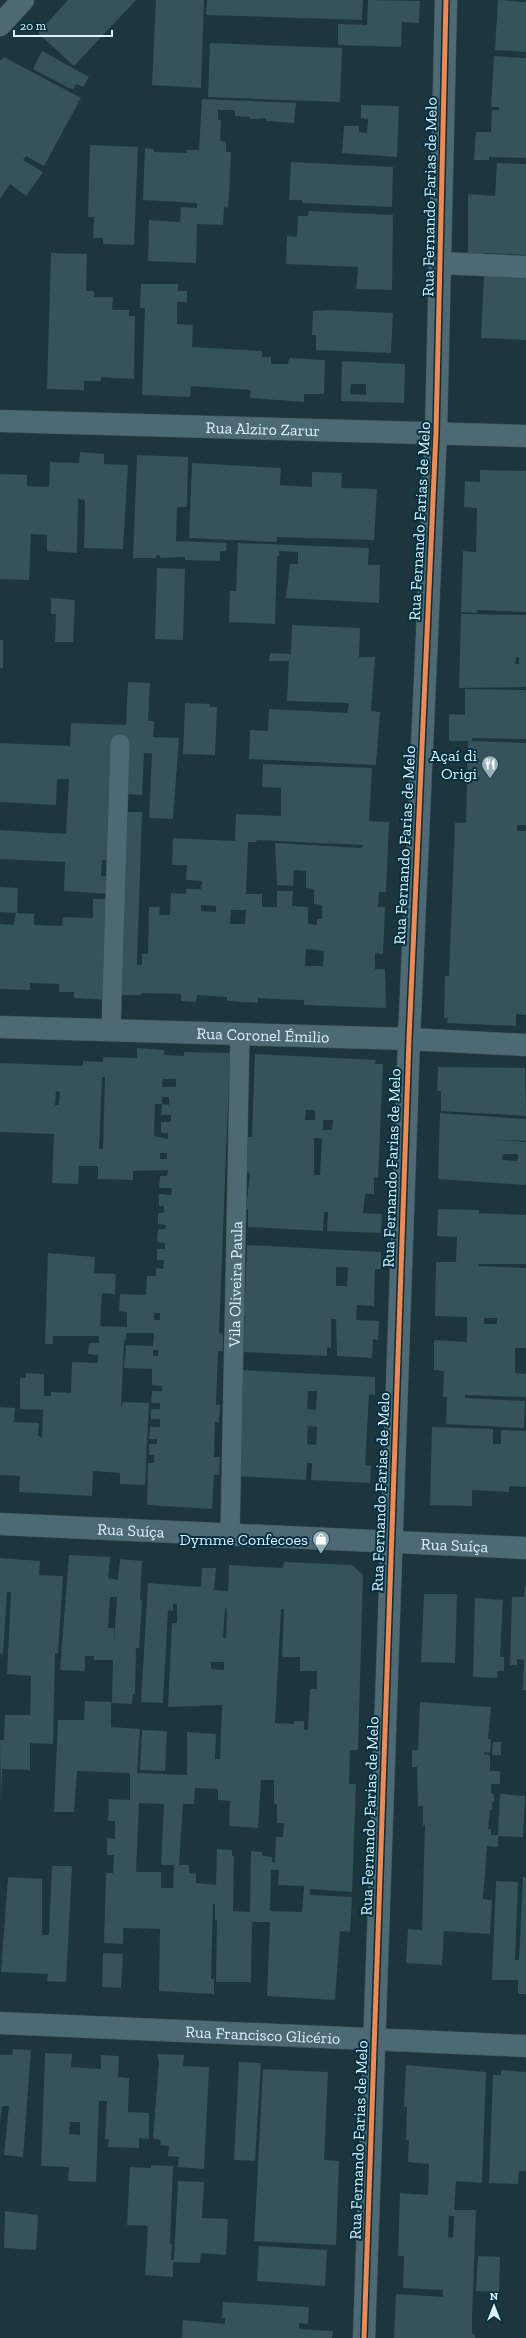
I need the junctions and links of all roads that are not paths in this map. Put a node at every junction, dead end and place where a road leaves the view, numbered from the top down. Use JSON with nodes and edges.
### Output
{"nodes":[{"id":1,"x":23,"y":0,"type":"edge"},
{"id":2,"x":446,"y":0,"type":"edge"},
{"id":3,"x":0,"y":25,"type":"edge"},
{"id":4,"x":441,"y":263,"type":"junction"},
{"id":5,"x":526,"y":267,"type":"edge"},
{"id":6,"x":0,"y":421,"type":"edge"},
{"id":7,"x":436,"y":432,"type":"junction"},
{"id":8,"x":526,"y":436,"type":"edge"},
{"id":9,"x":120,"y":744,"type":"dead end"},
{"id":10,"x":0,"y":1027,"type":"edge"},
{"id":11,"x":111,"y":1030,"type":"junction"},
{"id":12,"x":240,"y":1033,"type":"junction"},
{"id":13,"x":409,"y":1039,"type":"junction"},
{"id":14,"x":526,"y":1045,"type":"edge"},
{"id":15,"x":0,"y":1524,"type":"edge"},
{"id":16,"x":230,"y":1535,"type":"junction"},
{"id":17,"x":392,"y":1542,"type":"junction"},
{"id":18,"x":526,"y":1548,"type":"edge"},
{"id":19,"x":0,"y":2023,"type":"edge"},
{"id":20,"x":374,"y":2039,"type":"junction"},
{"id":21,"x":526,"y":2046,"type":"edge"},
{"id":22,"x":364,"y":2338,"type":"edge"}],
"edges":[{"from":1,"to":3,"type":"street"},
{"from":2,"to":4,"type":"street","name":"Rua Fernando Farias de Melo"},
{"from":4,"to":5,"type":"street"},
{"from":4,"to":7,"type":"street","name":"Rua Fernando Farias de Melo"},
{"from":6,"to":7,"type":"street","name":"Rua Alziro Zarur"},
{"from":7,"to":8,"type":"street","name":"Rua Alziro Zarur"},
{"from":7,"to":13,"type":"street","name":"Rua Fernando Farias de Melo"},
{"from":9,"to":11,"type":"lane"},
{"from":10,"to":11,"type":"street","name":"Rua Coronel Émilio"},
{"from":11,"to":12,"type":"street","name":"Rua Coronel Émilio"},
{"from":12,"to":13,"type":"street","name":"Rua Coronel Émilio"},
{"from":12,"to":16,"type":"lane","name":"Vila Oliveira Paula"},
{"from":13,"to":14,"type":"street","name":"Rua Coronel Émilio"},
{"from":13,"to":17,"type":"street","name":"Rua Fernando Farias de Melo"},
{"from":15,"to":16,"type":"street","name":"Rua Suíça"},
{"from":16,"to":17,"type":"street","name":"Rua Suíça"},
{"from":17,"to":18,"type":"street","name":"Rua Suíça"},
{"from":17,"to":20,"type":"street","name":"Rua Fernando Farias de Melo"},
{"from":19,"to":20,"type":"street","name":"Rua Francisco Glicério"},
{"from":20,"to":21,"type":"street","name":"Rua Francisco Glicério"},
{"from":20,"to":22,"type":"street","name":"Rua Fernando Farias de Melo"}]}
